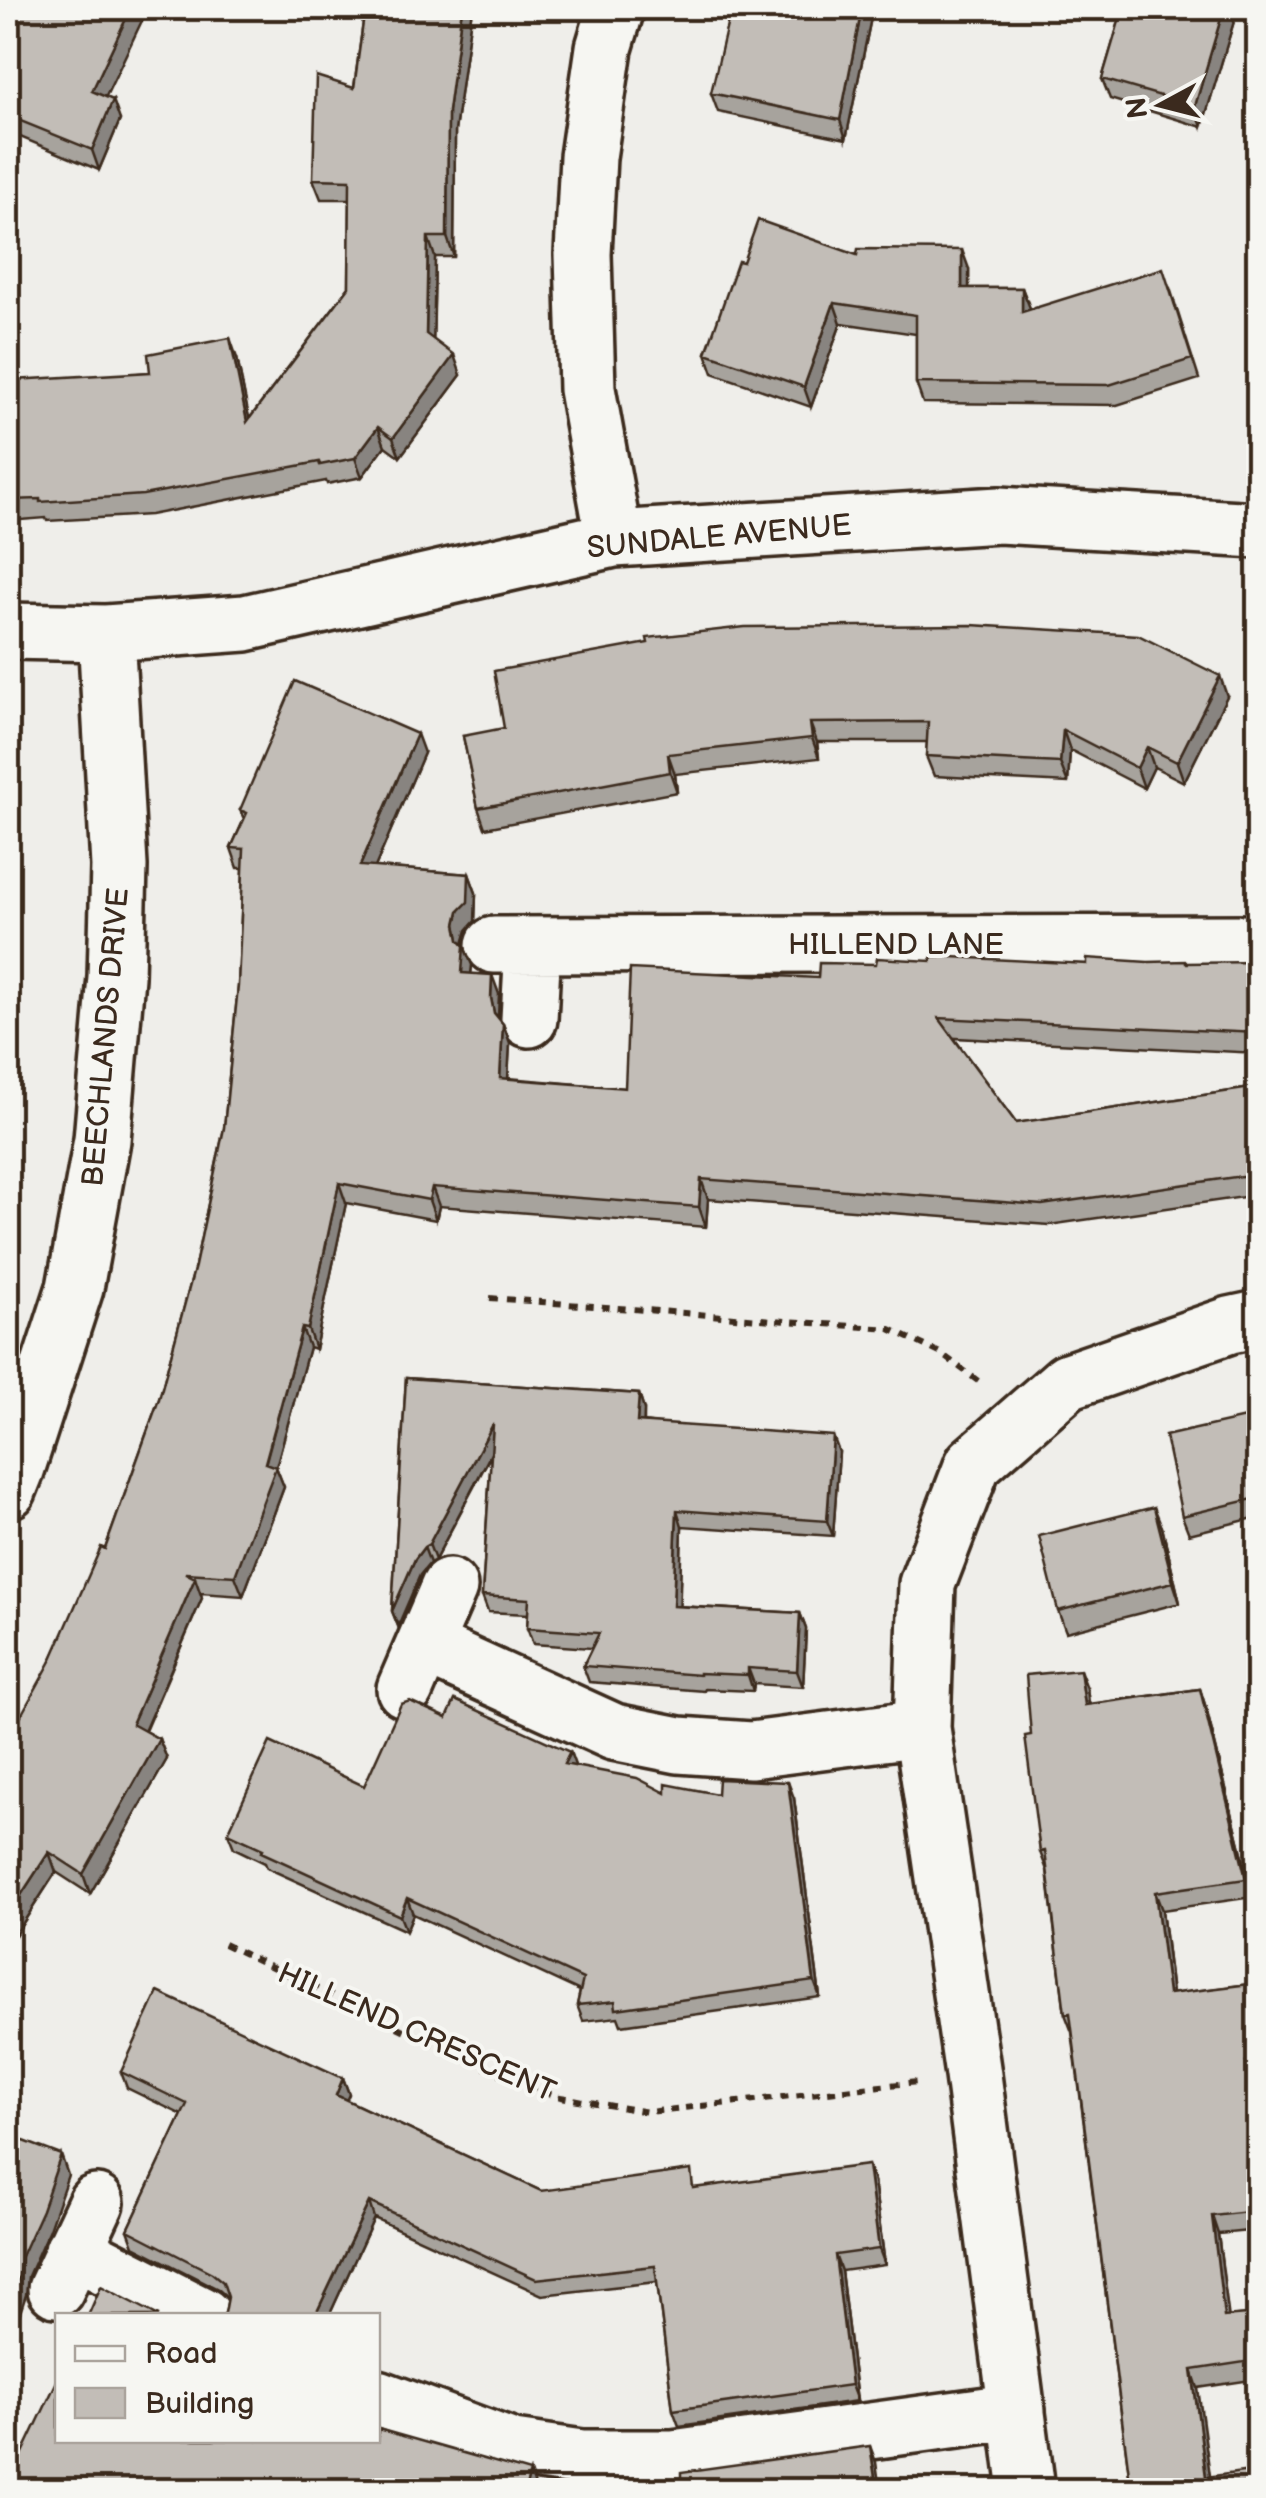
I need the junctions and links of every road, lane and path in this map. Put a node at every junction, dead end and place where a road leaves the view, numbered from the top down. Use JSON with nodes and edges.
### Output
{"nodes":[{"id":1,"x":616,"y":8,"type":"edge"},
{"id":2,"x":1258,"y":530,"type":"edge"},
{"id":3,"x":614,"y":538,"type":"junction"},
{"id":4,"x":8,"y":631,"type":"edge"},
{"id":5,"x":106,"y":633,"type":"junction"},
{"id":6,"x":1258,"y":943,"type":"edge"},
{"id":7,"x":529,"y":1019,"type":"dead end"},
{"id":8,"x":490,"y":1298,"type":"dead end"},
{"id":9,"x":1258,"y":1319,"type":"edge"},
{"id":10,"x":1023,"y":1422,"type":"junction"},
{"id":11,"x":8,"y":1490,"type":"edge"},
{"id":12,"x":449,"y":1587,"type":"dead end"},
{"id":13,"x":922,"y":1728,"type":"junction"},
{"id":14,"x":224,"y":1944,"type":"dead end"},
{"id":15,"x":973,"y":2075,"type":"junction"},
{"id":16,"x":96,"y":2202,"type":"dead end"},
{"id":17,"x":193,"y":2313,"type":"edge"},
{"id":18,"x":380,"y":2399,"type":"edge"},
{"id":19,"x":1017,"y":2411,"type":"junction"},
{"id":20,"x":1027,"y":2490,"type":"edge"}],
"edges":[{"from":1,"to":3,"type":"street"},
{"from":2,"to":3,"type":"street","name":"SUNDALE AVENUE"},
{"from":3,"to":5,"type":"street","name":"SUNDALE AVENUE"},
{"from":4,"to":5,"type":"street","name":"SUNDALE AVENUE"},
{"from":5,"to":11,"type":"street","name":"BEECHLANDS DRIVE"},
{"from":6,"to":7,"type":"street","name":"HILLEND LANE"},
{"from":8,"to":10,"type":"path"},
{"from":9,"to":10,"type":"street"},
{"from":10,"to":13,"type":"street"},
{"from":12,"to":13,"type":"street"},
{"from":13,"to":15,"type":"street"},
{"from":14,"to":15,"type":"path","name":"HILLEND CRESCENT"},
{"from":15,"to":19,"type":"street"},
{"from":16,"to":17,"type":"street"},
{"from":18,"to":19,"type":"street"},
{"from":19,"to":20,"type":"street"}]}
